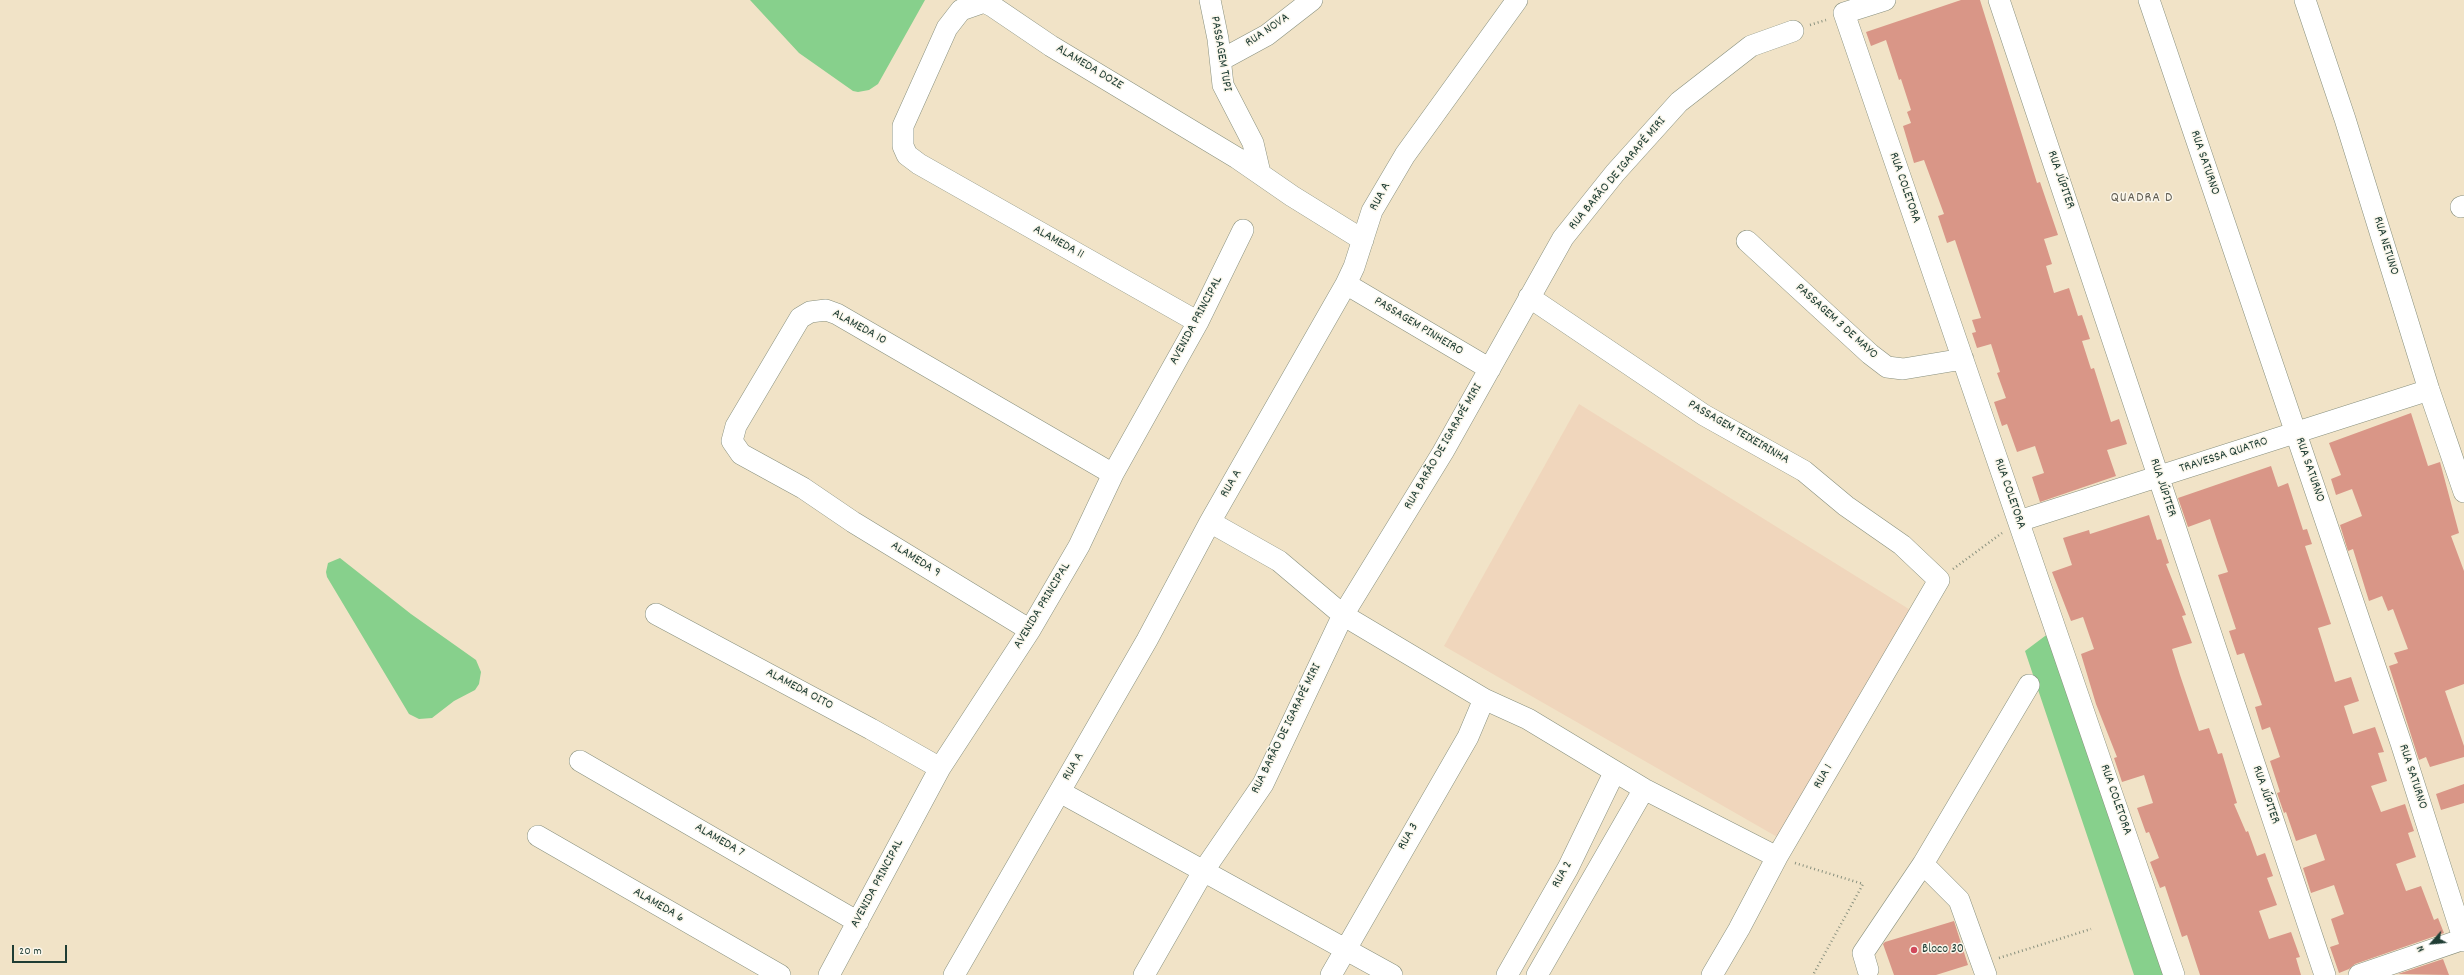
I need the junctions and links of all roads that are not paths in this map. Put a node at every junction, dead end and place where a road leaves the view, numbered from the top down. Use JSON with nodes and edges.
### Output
{"nodes":[{"id":1,"x":1210,"y":0,"type":"edge"},
{"id":2,"x":1312,"y":0,"type":"edge"},
{"id":3,"x":1517,"y":0,"type":"edge"},
{"id":4,"x":1885,"y":0,"type":"edge"},
{"id":5,"x":1999,"y":0,"type":"edge"},
{"id":6,"x":2149,"y":0,"type":"edge"},
{"id":7,"x":2305,"y":0,"type":"edge"},
{"id":8,"x":1793,"y":31,"type":"road end"},
{"id":9,"x":1221,"y":60,"type":"junction"},
{"id":10,"x":919,"y":164,"type":"joint"},
{"id":11,"x":1260,"y":172,"type":"junction"},
{"id":12,"x":1243,"y":230,"type":"dead end"},
{"id":13,"x":1363,"y":240,"type":"junction"},
{"id":14,"x":1747,"y":240,"type":"dead end"},
{"id":15,"x":1346,"y":284,"type":"junction"},
{"id":16,"x":1529,"y":297,"type":"junction"},
{"id":17,"x":1198,"y":322,"type":"junction"},
{"id":18,"x":1963,"y":359,"type":"junction"},
{"id":19,"x":1490,"y":369,"type":"junction"},
{"id":20,"x":2429,"y":390,"type":"junction"},
{"id":21,"x":2296,"y":433,"type":"junction"},
{"id":22,"x":1113,"y":474,"type":"junction"},
{"id":23,"x":2158,"y":478,"type":"junction"},
{"id":24,"x":803,"y":488,"type":"joint"},
{"id":25,"x":2464,"y":492,"type":"edge"},
{"id":26,"x":2018,"y":521,"type":"junction"},
{"id":27,"x":1210,"y":522,"type":"junction"},
{"id":28,"x":1938,"y":580,"type":"joint"},
{"id":29,"x":656,"y":614,"type":"dead end"},
{"id":30,"x":1343,"y":615,"type":"junction"},
{"id":31,"x":1030,"y":630,"type":"junction"},
{"id":32,"x":2029,"y":685,"type":"dead end"},
{"id":33,"x":1484,"y":698,"type":"junction"},
{"id":34,"x":580,"y":761,"type":"dead end"},
{"id":35,"x":940,"y":768,"type":"junction"},
{"id":36,"x":1614,"y":773,"type":"junction"},
{"id":37,"x":1644,"y":789,"type":"junction"},
{"id":38,"x":1060,"y":792,"type":"junction"},
{"id":39,"x":538,"y":836,"type":"dead end"},
{"id":40,"x":1776,"y":857,"type":"junction"},
{"id":41,"x":1923,"y":864,"type":"junction"},
{"id":42,"x":1204,"y":870,"type":"junction"},
{"id":43,"x":858,"y":922,"type":"junction"},
{"id":44,"x":2464,"y":940,"type":"edge"},
{"id":45,"x":1345,"y":950,"type":"junction"},
{"id":46,"x":1984,"y":969,"type":"edge"},
{"id":47,"x":1866,"y":973,"type":"edge"},
{"id":48,"x":780,"y":975,"type":"edge"},
{"id":49,"x":829,"y":975,"type":"edge"},
{"id":50,"x":954,"y":975,"type":"edge"},
{"id":51,"x":1144,"y":975,"type":"edge"},
{"id":52,"x":1331,"y":975,"type":"edge"},
{"id":53,"x":1392,"y":975,"type":"edge"},
{"id":54,"x":1507,"y":975,"type":"edge"},
{"id":55,"x":1537,"y":975,"type":"edge"},
{"id":56,"x":1712,"y":975,"type":"edge"},
{"id":57,"x":2174,"y":975,"type":"edge"},
{"id":58,"x":2325,"y":975,"type":"edge"},
{"id":59,"x":2359,"y":975,"type":"edge"}],
"edges":[{"from":1,"to":9,"type":"street","name":"PASSAGEM TUPI"},
{"from":2,"to":9,"type":"street","name":"RUA NOVA"},
{"from":3,"to":13,"type":"street","name":"RUA A"},
{"from":4,"to":18,"type":"street","name":"RUA COLETORA"},
{"from":5,"to":23,"type":"street","name":"RUA JÚPITER"},
{"from":6,"to":21,"type":"street","name":"RUA SATURNO"},
{"from":7,"to":20,"type":"street","name":"RUA NETUNO"},
{"from":8,"to":16,"type":"street","name":"RUA BARÃO DE IGARAPÉ MIRI"},
{"from":9,"to":11,"type":"street","name":"PASSAGEM TUPI"},
{"from":10,"to":11,"type":"street","name":"ALAMEDA DOZE"},
{"from":10,"to":17,"type":"street","name":"ALAMEDA 11"},
{"from":11,"to":13,"type":"street","name":"ALAMEDA DOZE"},
{"from":12,"to":17,"type":"street","name":"AVENIDA PRINCIPAL"},
{"from":13,"to":15,"type":"street","name":"RUA A"},
{"from":14,"to":18,"type":"street","name":"PASSAGEM 3 DE MAYO"},
{"from":15,"to":19,"type":"street","name":"PASSAGEM PINHEIRO"},
{"from":15,"to":27,"type":"street","name":"RUA A"},
{"from":16,"to":19,"type":"street","name":"RUA BARÃO DE IGARAPÉ MIRI"},
{"from":16,"to":28,"type":"street","name":"PASSAGEM TEIXEIRINHA"},
{"from":17,"to":22,"type":"street","name":"AVENIDA PRINCIPAL"},
{"from":18,"to":26,"type":"street","name":"RUA COLETORA"},
{"from":19,"to":30,"type":"street","name":"RUA BARÃO DE IGARAPÉ MIRI"},
{"from":20,"to":21,"type":"street","name":"TRAVESSA QUATRO"},
{"from":20,"to":25,"type":"street","name":"RUA NETUNO"},
{"from":21,"to":23,"type":"street","name":"TRAVESSA QUATRO"},
{"from":21,"to":44,"type":"street","name":"RUA SATURNO"},
{"from":22,"to":24,"type":"street","name":"ALAMEDA 10"},
{"from":22,"to":31,"type":"street","name":"AVENIDA PRINCIPAL"},
{"from":23,"to":26,"type":"street","name":"TRAVESSA QUATRO"},
{"from":23,"to":58,"type":"street","name":"RUA JÚPITER"},
{"from":24,"to":31,"type":"street","name":"ALAMEDA 9"},
{"from":26,"to":57,"type":"street","name":"RUA COLETORA"},
{"from":27,"to":30,"type":"street"},
{"from":27,"to":38,"type":"street","name":"RUA A"},
{"from":28,"to":40,"type":"street","name":"RUA 1"},
{"from":29,"to":35,"type":"street","name":"ALAMEDA OITO"},
{"from":30,"to":33,"type":"street"},
{"from":30,"to":42,"type":"street","name":"RUA BARÃO DE IGARAPÉ MIRI"},
{"from":31,"to":35,"type":"street","name":"AVENIDA PRINCIPAL"},
{"from":32,"to":41,"type":"street"},
{"from":33,"to":36,"type":"street"},
{"from":33,"to":45,"type":"street","name":"RUA 3"},
{"from":34,"to":43,"type":"street","name":"ALAMEDA 7"},
{"from":35,"to":43,"type":"street","name":"AVENIDA PRINCIPAL"},
{"from":36,"to":37,"type":"street"},
{"from":36,"to":54,"type":"street","name":"RUA 2"},
{"from":37,"to":40,"type":"street"},
{"from":37,"to":55,"type":"street"},
{"from":38,"to":42,"type":"street"},
{"from":38,"to":50,"type":"street","name":"RUA A"},
{"from":39,"to":48,"type":"street","name":"ALAMEDA 6"},
{"from":40,"to":56,"type":"street","name":"RUA 1"},
{"from":41,"to":46,"type":"street"},
{"from":41,"to":47,"type":"street"},
{"from":42,"to":45,"type":"street"},
{"from":42,"to":51,"type":"street","name":"RUA BARÃO DE IGARAPÉ MIRI"},
{"from":43,"to":49,"type":"street","name":"AVENIDA PRINCIPAL"},
{"from":44,"to":59,"type":"street"},
{"from":45,"to":52,"type":"street","name":"RUA 3"},
{"from":45,"to":53,"type":"street"}]}
